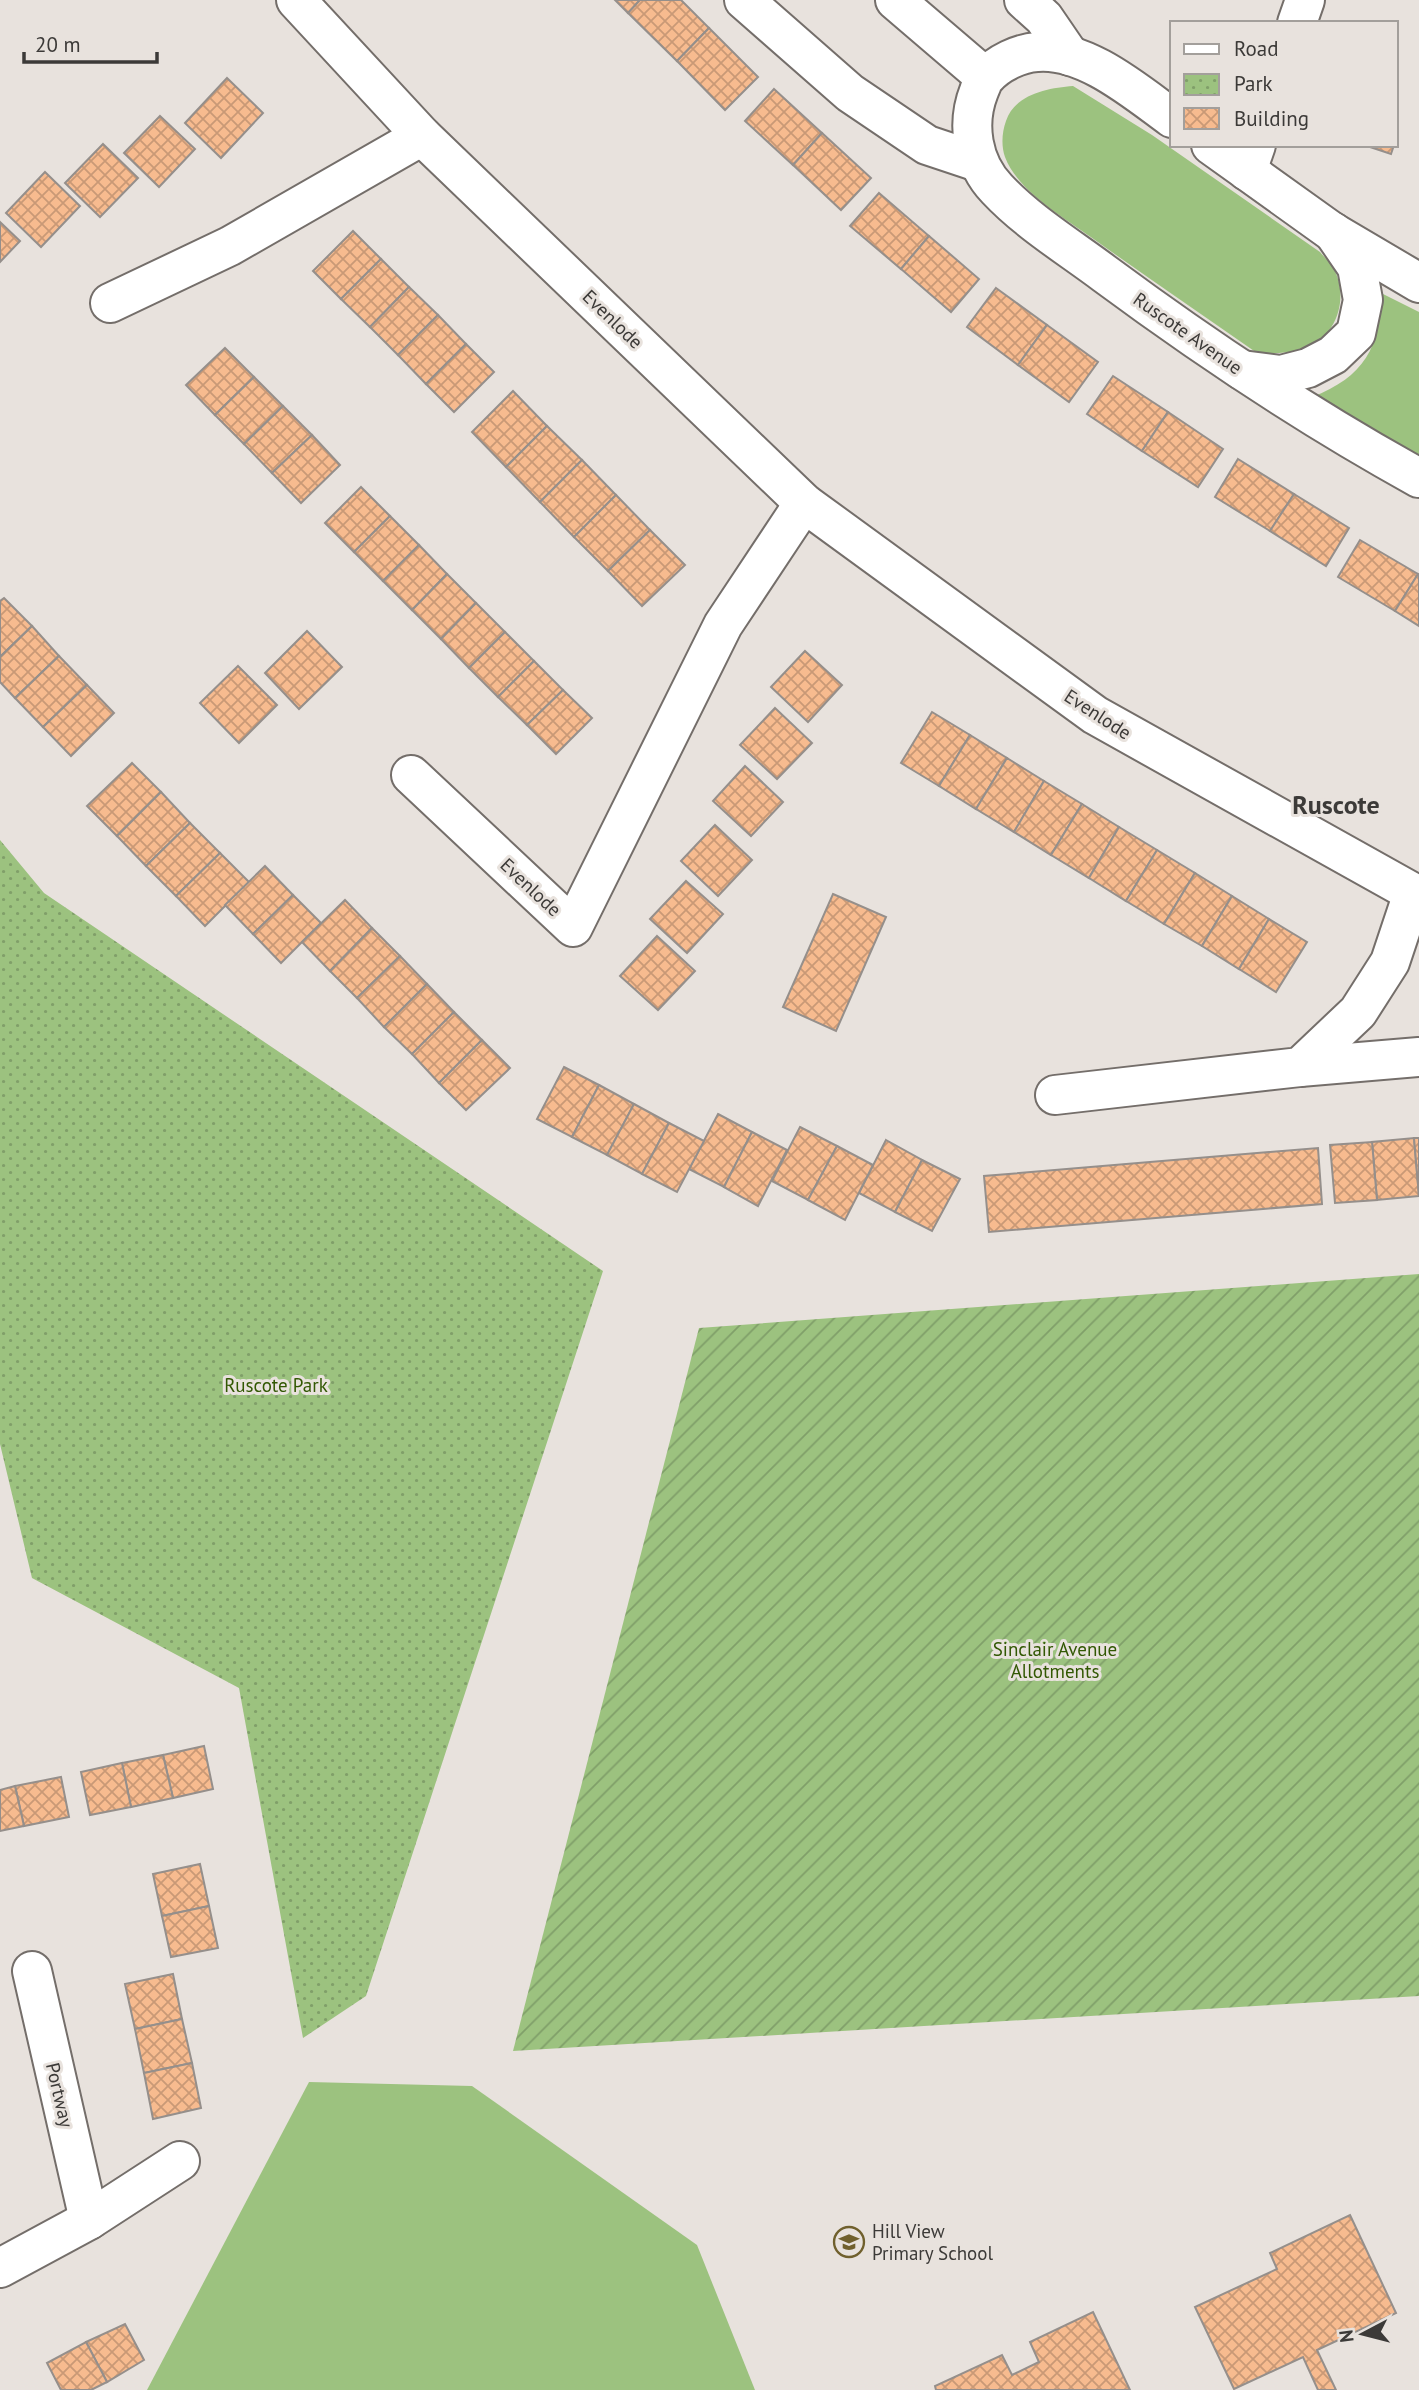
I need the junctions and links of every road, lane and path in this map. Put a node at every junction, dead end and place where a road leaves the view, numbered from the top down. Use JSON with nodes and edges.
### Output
{"nodes":[{"id":1,"x":296,"y":0,"type":"edge"},
{"id":2,"x":744,"y":0,"type":"edge"},
{"id":3,"x":895,"y":0,"type":"edge"},
{"id":4,"x":1024,"y":0,"type":"edge"},
{"id":5,"x":1305,"y":0,"type":"edge"},
{"id":6,"x":1298,"y":21,"type":"edge"},
{"id":7,"x":1070,"y":56,"type":"junction"},
{"id":8,"x":985,"y":78,"type":"junction"},
{"id":9,"x":1170,"y":117,"type":"edge"},
{"id":10,"x":422,"y":136,"type":"junction"},
{"id":11,"x":1217,"y":147,"type":"edge"},
{"id":12,"x":1251,"y":158,"type":"edge"},
{"id":13,"x":978,"y":162,"type":"junction"},
{"id":14,"x":1331,"y":230,"type":"junction"},
{"id":15,"x":1419,"y":283,"type":"edge"},
{"id":16,"x":110,"y":303,"type":"dead end"},
{"id":17,"x":1241,"y":370,"type":"junction"},
{"id":18,"x":1419,"y":478,"type":"edge"},
{"id":19,"x":804,"y":503,"type":"junction"},
{"id":20,"x":411,"y":775,"type":"dead end"},
{"id":21,"x":1416,"y":895,"type":"edge"},
{"id":22,"x":1419,"y":1057,"type":"edge"},
{"id":23,"x":1300,"y":1067,"type":"junction"},
{"id":24,"x":1055,"y":1095,"type":"dead end"},
{"id":25,"x":32,"y":1971,"type":"dead end"},
{"id":26,"x":180,"y":2161,"type":"dead end"},
{"id":27,"x":89,"y":2220,"type":"junction"},
{"id":28,"x":0,"y":2268,"type":"edge"}],
"edges":[{"from":1,"to":10,"type":"street","name":"Evenlode"},
{"from":2,"to":13,"type":"street"},
{"from":3,"to":8,"type":"street"},
{"from":4,"to":7,"type":"street"},
{"from":5,"to":6,"type":"street"},
{"from":7,"to":8,"type":"street"},
{"from":7,"to":9,"type":"street"},
{"from":8,"to":13,"type":"street","name":"Ruscote Avenue"},
{"from":10,"to":16,"type":"street"},
{"from":10,"to":19,"type":"street","name":"Evenlode"},
{"from":11,"to":12,"type":"street"},
{"from":12,"to":14,"type":"street"},
{"from":13,"to":17,"type":"street","name":"Ruscote Avenue"},
{"from":14,"to":15,"type":"street"},
{"from":14,"to":17,"type":"street"},
{"from":17,"to":18,"type":"street","name":"Ruscote Avenue"},
{"from":19,"to":20,"type":"street","name":"Evenlode"},
{"from":19,"to":21,"type":"street","name":"Evenlode"},
{"from":21,"to":23,"type":"street","name":"Evenlode"},
{"from":22,"to":23,"type":"street"},
{"from":23,"to":24,"type":"street"},
{"from":25,"to":27,"type":"street","name":"Portway"},
{"from":26,"to":27,"type":"street"},
{"from":27,"to":28,"type":"street"}]}
